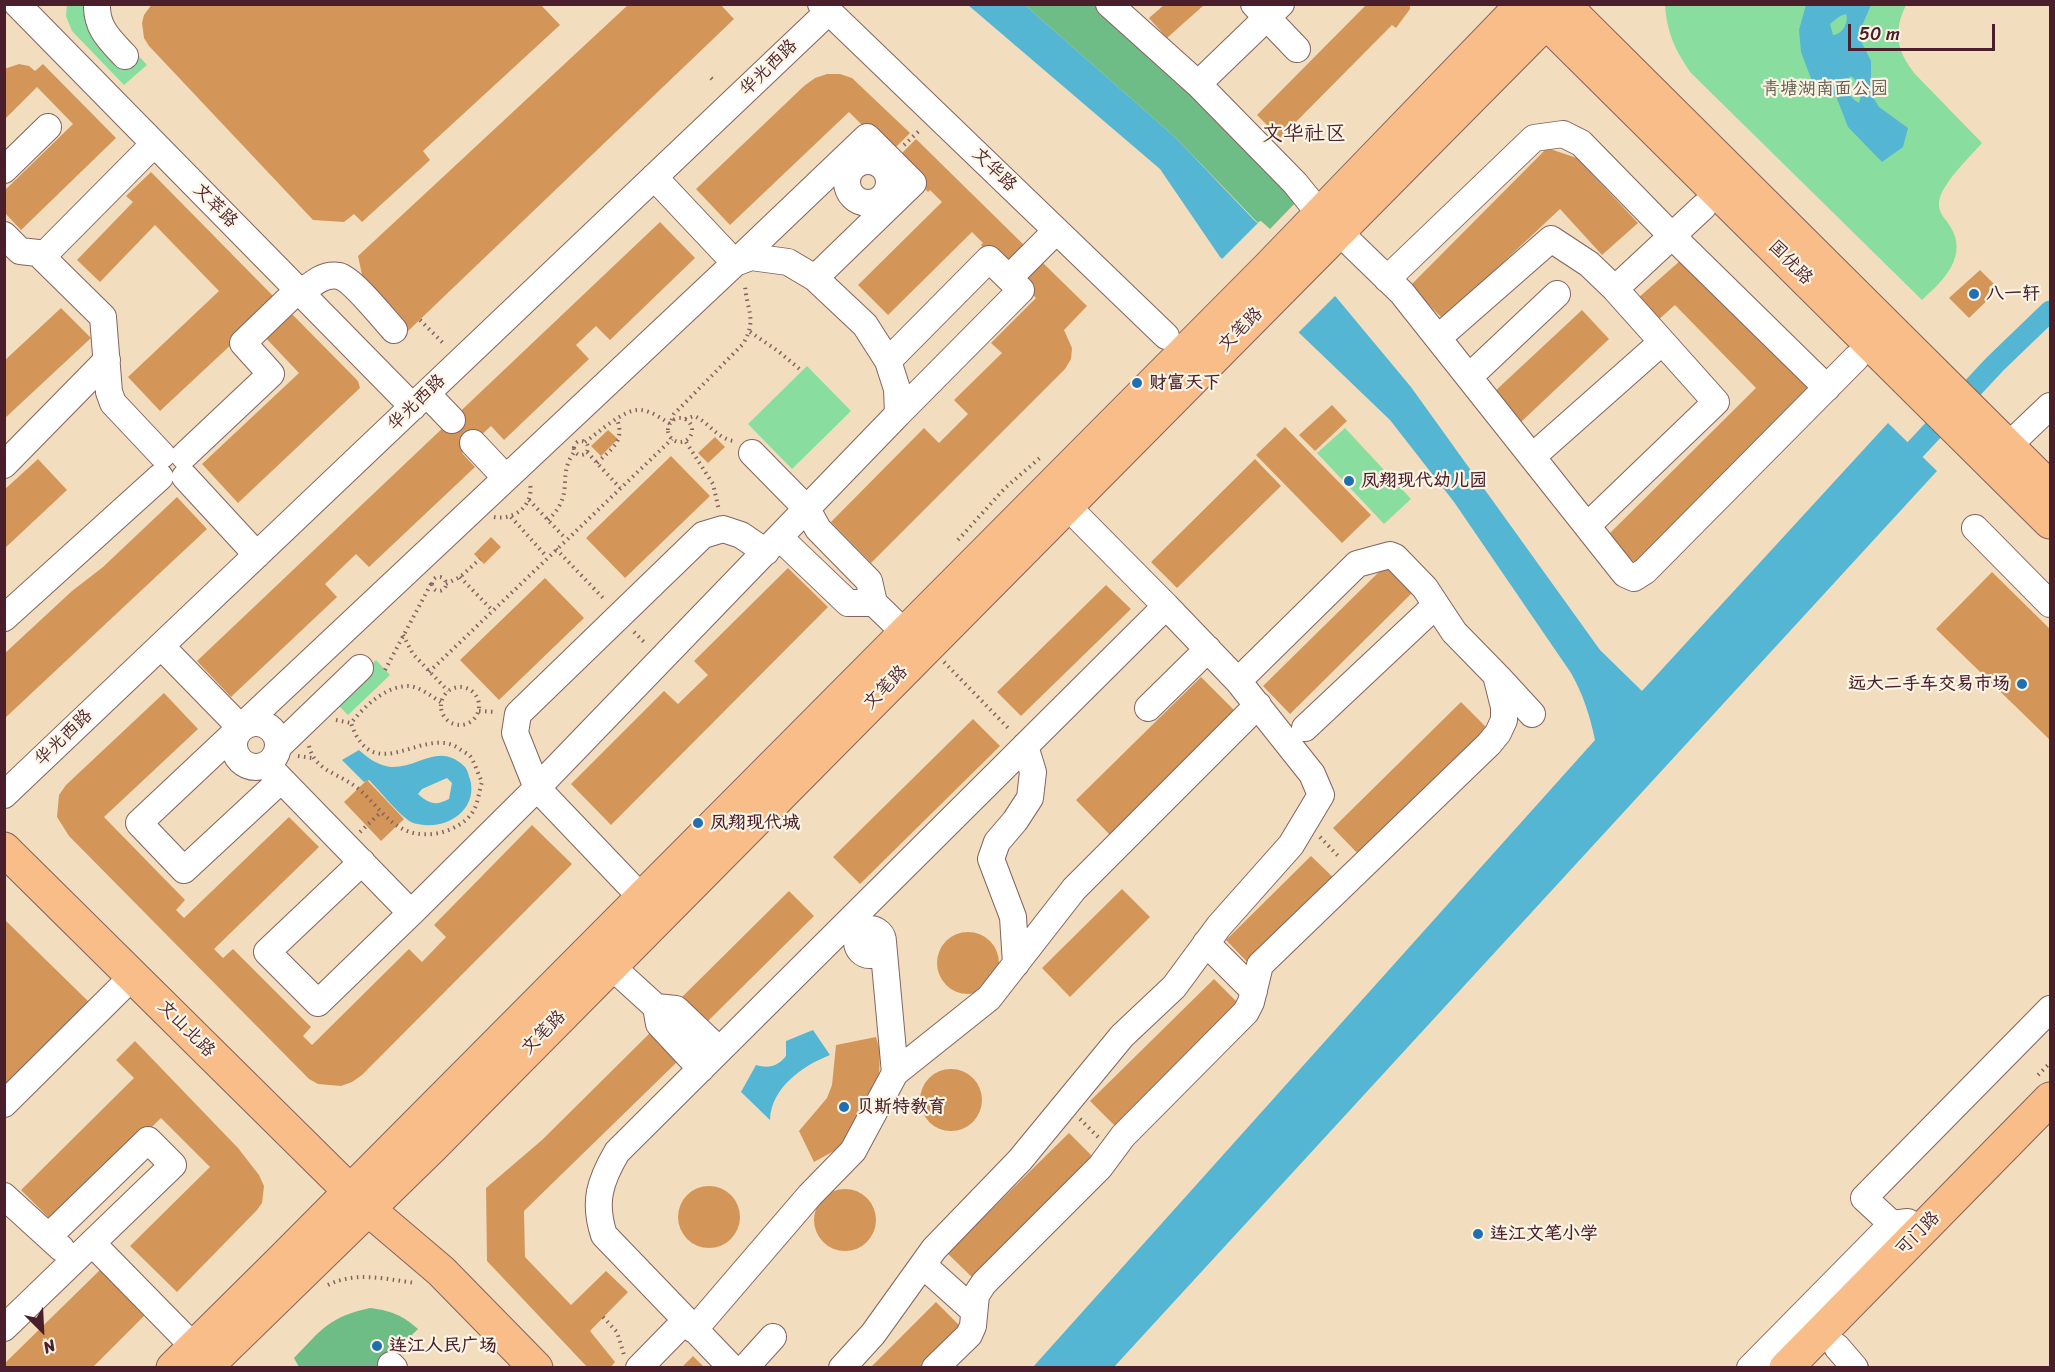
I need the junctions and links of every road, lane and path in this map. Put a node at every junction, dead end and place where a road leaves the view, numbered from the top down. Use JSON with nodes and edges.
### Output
{"nodes":[{"id":1,"x":17,"y":4,"type":"edge"},
{"id":2,"x":97,"y":4,"type":"edge"},
{"id":3,"x":1109,"y":4,"type":"edge"},
{"id":4,"x":1548,"y":7,"type":"edge"},
{"id":5,"x":825,"y":8,"type":"edge"},
{"id":6,"x":1267,"y":9,"type":"edge"},
{"id":7,"x":1296,"y":49,"type":"dead end"},
{"id":8,"x":125,"y":56,"type":"dead end"},
{"id":9,"x":1198,"y":84,"type":"junction"},
{"id":10,"x":48,"y":127,"type":"dead end"},
{"id":11,"x":154,"y":144,"type":"junction"},
{"id":12,"x":849,"y":163,"type":"junction"},
{"id":13,"x":4,"y":170,"type":"edge"},
{"id":14,"x":654,"y":177,"type":"junction"},
{"id":15,"x":886,"y":201,"type":"junction"},
{"id":16,"x":1703,"y":207,"type":"dead end"},
{"id":17,"x":1329,"y":223,"type":"junction"},
{"id":18,"x":1056,"y":231,"type":"junction"},
{"id":19,"x":4,"y":235,"type":"edge"},
{"id":20,"x":1672,"y":236,"type":"junction"},
{"id":21,"x":42,"y":257,"type":"junction"},
{"id":22,"x":743,"y":260,"type":"junction"},
{"id":23,"x":1270,"y":273,"type":"junction"},
{"id":24,"x":814,"y":278,"type":"junction"},
{"id":25,"x":1009,"y":278,"type":"junction"},
{"id":26,"x":1388,"y":279,"type":"junction"},
{"id":27,"x":1616,"y":288,"type":"junction"},
{"id":28,"x":300,"y":292,"type":"junction"},
{"id":29,"x":1557,"y":294,"type":"dead end"},
{"id":30,"x":420,"y":320,"type":"dead end"},
{"id":31,"x":394,"y":330,"type":"dead end"},
{"id":32,"x":750,"y":332,"type":"junction"},
{"id":33,"x":1166,"y":336,"type":"dead end"},
{"id":34,"x":1438,"y":338,"type":"junction"},
{"id":35,"x":1662,"y":342,"type":"junction"},
{"id":36,"x":444,"y":344,"type":"dead end"},
{"id":37,"x":1856,"y":358,"type":"dead end"},
{"id":38,"x":107,"y":360,"type":"junction"},
{"id":39,"x":888,"y":361,"type":"junction"},
{"id":40,"x":802,"y":371,"type":"dead end"},
{"id":41,"x":1469,"y":377,"type":"junction"},
{"id":42,"x":1827,"y":387,"type":"junction"},
{"id":43,"x":420,"y":400,"type":"junction"},
{"id":44,"x":2050,"y":406,"type":"edge"},
{"id":45,"x":898,"y":414,"type":"junction"},
{"id":46,"x":617,"y":419,"type":"junction"},
{"id":47,"x":685,"y":419,"type":"junction"},
{"id":48,"x":452,"y":420,"type":"dead end"},
{"id":49,"x":670,"y":424,"type":"junction"},
{"id":50,"x":1970,"y":425,"type":"junction"},
{"id":51,"x":672,"y":439,"type":"junction"},
{"id":52,"x":686,"y":441,"type":"junction"},
{"id":53,"x":585,"y":442,"type":"junction"},
{"id":54,"x":473,"y":443,"type":"dead end"},
{"id":55,"x":746,"y":446,"type":"joint"},
{"id":56,"x":2008,"y":446,"type":"junction"},
{"id":57,"x":574,"y":451,"type":"junction"},
{"id":58,"x":587,"y":452,"type":"junction"},
{"id":59,"x":1532,"y":457,"type":"junction"},
{"id":60,"x":597,"y":463,"type":"junction"},
{"id":61,"x":4,"y":465,"type":"edge"},
{"id":62,"x":173,"y":466,"type":"junction"},
{"id":63,"x":506,"y":478,"type":"junction"},
{"id":64,"x":620,"y":488,"type":"junction"},
{"id":65,"x":2050,"y":488,"type":"edge"},
{"id":66,"x":529,"y":500,"type":"dead end"},
{"id":67,"x":1067,"y":506,"type":"junction"},
{"id":68,"x":807,"y":509,"type":"junction"},
{"id":69,"x":511,"y":517,"type":"dead end"},
{"id":70,"x":548,"y":520,"type":"junction"},
{"id":71,"x":2050,"y":522,"type":"edge"},
{"id":72,"x":1587,"y":526,"type":"junction"},
{"id":73,"x":1975,"y":528,"type":"dead end"},
{"id":74,"x":723,"y":529,"type":"junction"},
{"id":75,"x":566,"y":539,"type":"junction"},
{"id":76,"x":773,"y":545,"type":"junction"},
{"id":77,"x":257,"y":555,"type":"junction"},
{"id":78,"x":547,"y":557,"type":"junction"},
{"id":79,"x":480,"y":559,"type":"dead end"},
{"id":80,"x":459,"y":576,"type":"junction"},
{"id":81,"x":432,"y":582,"type":"junction"},
{"id":82,"x":446,"y":584,"type":"junction"},
{"id":83,"x":874,"y":603,"type":"junction"},
{"id":84,"x":2050,"y":604,"type":"edge"},
{"id":85,"x":1436,"y":605,"type":"junction"},
{"id":86,"x":1166,"y":606,"type":"junction"},
{"id":87,"x":492,"y":610,"type":"junction"},
{"id":88,"x":4,"y":618,"type":"edge"},
{"id":89,"x":403,"y":634,"type":"junction"},
{"id":90,"x":917,"y":639,"type":"junction"},
{"id":91,"x":161,"y":646,"type":"junction"},
{"id":92,"x":1208,"y":649,"type":"junction"},
{"id":93,"x":373,"y":669,"type":"joint"},
{"id":94,"x":429,"y":672,"type":"junction"},
{"id":95,"x":1496,"y":675,"type":"junction"},
{"id":96,"x":1238,"y":681,"type":"junction"},
{"id":97,"x":448,"y":691,"type":"junction"},
{"id":98,"x":369,"y":696,"type":"dead end"},
{"id":99,"x":373,"y":700,"type":"junction"},
{"id":100,"x":442,"y":703,"type":"junction"},
{"id":101,"x":1258,"y":705,"type":"junction"},
{"id":102,"x":1149,"y":708,"type":"dead end"},
{"id":103,"x":335,"y":713,"type":"dead end"},
{"id":104,"x":1532,"y":714,"type":"dead end"},
{"id":105,"x":329,"y":718,"type":"dead end"},
{"id":106,"x":241,"y":728,"type":"junction"},
{"id":107,"x":1305,"y":728,"type":"dead end"},
{"id":108,"x":309,"y":745,"type":"dead end"},
{"id":109,"x":1025,"y":746,"type":"junction"},
{"id":110,"x":275,"y":764,"type":"junction"},
{"id":111,"x":537,"y":788,"type":"junction"},
{"id":112,"x":4,"y":795,"type":"edge"},
{"id":113,"x":1305,"y":822,"type":"junction"},
{"id":114,"x":4,"y":849,"type":"edge"},
{"id":115,"x":362,"y":862,"type":"junction"},
{"id":116,"x":1356,"y":873,"type":"junction"},
{"id":117,"x":642,"y":898,"type":"junction"},
{"id":118,"x":411,"y":913,"type":"junction"},
{"id":119,"x":864,"y":932,"type":"junction"},
{"id":120,"x":1206,"y":943,"type":"junction"},
{"id":121,"x":1016,"y":964,"type":"junction"},
{"id":122,"x":611,"y":966,"type":"junction"},
{"id":123,"x":133,"y":976,"type":"junction"},
{"id":124,"x":1254,"y":991,"type":"junction"},
{"id":125,"x":656,"y":1007,"type":"junction"},
{"id":126,"x":2050,"y":1009,"type":"edge"},
{"id":127,"x":719,"y":1050,"type":"junction"},
{"id":128,"x":700,"y":1069,"type":"junction"},
{"id":129,"x":895,"y":1073,"type":"junction"},
{"id":130,"x":2050,"y":1100,"type":"edge"},
{"id":131,"x":4,"y":1104,"type":"edge"},
{"id":132,"x":1066,"y":1104,"type":"junction"},
{"id":133,"x":2050,"y":1130,"type":"edge"},
{"id":134,"x":1111,"y":1151,"type":"junction"},
{"id":135,"x":4,"y":1196,"type":"edge"},
{"id":136,"x":359,"y":1200,"type":"junction"},
{"id":137,"x":1932,"y":1220,"type":"junction"},
{"id":138,"x":1892,"y":1224,"type":"junction"},
{"id":139,"x":49,"y":1236,"type":"junction"},
{"id":140,"x":92,"y":1243,"type":"junction"},
{"id":141,"x":73,"y":1261,"type":"junction"},
{"id":142,"x":923,"y":1264,"type":"junction"},
{"id":143,"x":427,"y":1284,"type":"junction"},
{"id":144,"x":321,"y":1288,"type":"dead end"},
{"id":145,"x":973,"y":1310,"type":"junction"},
{"id":146,"x":603,"y":1317,"type":"dead end"},
{"id":147,"x":690,"y":1325,"type":"junction"},
{"id":148,"x":4,"y":1328,"type":"edge"},
{"id":149,"x":773,"y":1337,"type":"dead end"},
{"id":150,"x":191,"y":1361,"type":"edge"},
{"id":151,"x":1836,"y":1361,"type":"edge"},
{"id":152,"x":633,"y":1364,"type":"edge"},
{"id":153,"x":509,"y":1368,"type":"edge"},
{"id":154,"x":536,"y":1368,"type":"edge"},
{"id":155,"x":732,"y":1368,"type":"edge"},
{"id":156,"x":745,"y":1368,"type":"edge"},
{"id":157,"x":842,"y":1368,"type":"edge"},
{"id":158,"x":935,"y":1368,"type":"edge"},
{"id":159,"x":1750,"y":1368,"type":"edge"},
{"id":160,"x":1786,"y":1368,"type":"edge"}],
"edges":[{"from":1,"to":11,"type":"street","name":"文萃路"},
{"from":2,"to":8,"type":"street"},
{"from":3,"to":9,"type":"street"},
{"from":4,"to":17,"type":"main road","name":"文笔路"},
{"from":4,"to":50,"type":"main road","name":"国优路"},
{"from":5,"to":14,"type":"street","name":"华光西路"},
{"from":5,"to":18,"type":"street","name":"文华路"},
{"from":6,"to":7,"type":"street"},
{"from":6,"to":9,"type":"street"},
{"from":9,"to":17,"type":"street"},
{"from":10,"to":13,"type":"street"},
{"from":11,"to":21,"type":"street"},
{"from":11,"to":28,"type":"street","name":"文萃路"},
{"from":12,"to":15,"type":"street"},
{"from":12,"to":15,"type":"street"},
{"from":12,"to":22,"type":"street"},
{"from":14,"to":22,"type":"street"},
{"from":14,"to":43,"type":"street","name":"华光西路"},
{"from":15,"to":24,"type":"street"},
{"from":16,"to":20,"type":"street"},
{"from":17,"to":23,"type":"main road","name":"文笔路"},
{"from":17,"to":26,"type":"street"},
{"from":18,"to":25,"type":"street"},
{"from":18,"to":33,"type":"street","name":"文华路"},
{"from":19,"to":21,"type":"street"},
{"from":20,"to":26,"type":"street"},
{"from":20,"to":27,"type":"street"},
{"from":20,"to":42,"type":"street"},
{"from":21,"to":38,"type":"street"},
{"from":22,"to":24,"type":"street"},
{"from":22,"to":32,"type":"path"},
{"from":22,"to":63,"type":"street"},
{"from":23,"to":67,"type":"main road","name":"文笔路"},
{"from":23,"to":90,"type":"main road","name":"文笔路"},
{"from":24,"to":39,"type":"street"},
{"from":25,"to":39,"type":"street"},
{"from":25,"to":45,"type":"street"},
{"from":26,"to":34,"type":"street"},
{"from":27,"to":34,"type":"street"},
{"from":27,"to":35,"type":"street"},
{"from":28,"to":31,"type":"street"},
{"from":28,"to":43,"type":"street","name":"文萃路"},
{"from":28,"to":62,"type":"street"},
{"from":29,"to":41,"type":"street"},
{"from":30,"to":36,"type":"path"},
{"from":32,"to":40,"type":"path"},
{"from":32,"to":49,"type":"path"},
{"from":34,"to":41,"type":"street"},
{"from":35,"to":59,"type":"street"},
{"from":35,"to":72,"type":"street"},
{"from":37,"to":42,"type":"street"},
{"from":38,"to":61,"type":"street"},
{"from":38,"to":62,"type":"street"},
{"from":39,"to":45,"type":"street"},
{"from":41,"to":59,"type":"street"},
{"from":42,"to":72,"type":"street"},
{"from":43,"to":48,"type":"street","name":"文萃路"},
{"from":43,"to":77,"type":"street","name":"华光西路"},
{"from":44,"to":56,"type":"street"},
{"from":45,"to":68,"type":"street"},
{"from":46,"to":49,"type":"path"},
{"from":46,"to":53,"type":"path"},
{"from":46,"to":60,"type":"path"},
{"from":47,"to":49,"type":"path"},
{"from":47,"to":52,"type":"path"},
{"from":47,"to":55,"type":"path"},
{"from":49,"to":51,"type":"path"},
{"from":50,"to":56,"type":"main road","name":"国优路"},
{"from":50,"to":71,"type":"main road","name":"国优路"},
{"from":51,"to":52,"type":"path"},
{"from":51,"to":64,"type":"path"},
{"from":52,"to":74,"type":"path"},
{"from":53,"to":57,"type":"path"},
{"from":53,"to":58,"type":"path"},
{"from":54,"to":63,"type":"street"},
{"from":55,"to":68,"type":"street"},
{"from":56,"to":65,"type":"main road","name":"国优路"},
{"from":57,"to":58,"type":"path"},
{"from":57,"to":70,"type":"path"},
{"from":58,"to":60,"type":"path"},
{"from":59,"to":72,"type":"street"},
{"from":60,"to":64,"type":"path"},
{"from":62,"to":77,"type":"street"},
{"from":62,"to":88,"type":"street"},
{"from":63,"to":106,"type":"street"},
{"from":64,"to":75,"type":"path"},
{"from":66,"to":70,"type":"path"},
{"from":67,"to":86,"type":"street"},
{"from":67,"to":90,"type":"main road","name":"文笔路"},
{"from":68,"to":76,"type":"street"},
{"from":68,"to":83,"type":"street"},
{"from":69,"to":78,"type":"path"},
{"from":70,"to":75,"type":"path"},
{"from":73,"to":84,"type":"street"},
{"from":74,"to":76,"type":"street"},
{"from":74,"to":111,"type":"street"},
{"from":75,"to":78,"type":"path"},
{"from":76,"to":83,"type":"street"},
{"from":76,"to":111,"type":"street"},
{"from":77,"to":91,"type":"street","name":"华光西路"},
{"from":78,"to":87,"type":"path"},
{"from":79,"to":80,"type":"path"},
{"from":80,"to":82,"type":"path"},
{"from":80,"to":87,"type":"path"},
{"from":81,"to":82,"type":"path"},
{"from":81,"to":82,"type":"path"},
{"from":81,"to":89,"type":"path"},
{"from":83,"to":90,"type":"street"},
{"from":85,"to":95,"type":"street"},
{"from":85,"to":96,"type":"street"},
{"from":85,"to":107,"type":"street"},
{"from":86,"to":92,"type":"street"},
{"from":86,"to":109,"type":"street"},
{"from":87,"to":94,"type":"path"},
{"from":89,"to":93,"type":"path"},
{"from":89,"to":94,"type":"path"},
{"from":90,"to":109,"type":"path"},
{"from":90,"to":117,"type":"main road","name":"文笔路"},
{"from":90,"to":122,"type":"main road","name":"文笔路"},
{"from":91,"to":106,"type":"street"},
{"from":91,"to":112,"type":"street","name":"华光西路"},
{"from":92,"to":96,"type":"street"},
{"from":92,"to":102,"type":"street"},
{"from":93,"to":110,"type":"street"},
{"from":94,"to":97,"type":"path"},
{"from":95,"to":104,"type":"street"},
{"from":95,"to":116,"type":"street"},
{"from":96,"to":101,"type":"street"},
{"from":97,"to":100,"type":"path"},
{"from":97,"to":100,"type":"path"},
{"from":98,"to":99,"type":"path"},
{"from":99,"to":100,"type":"path"},
{"from":99,"to":108,"type":"path"},
{"from":101,"to":113,"type":"street"},
{"from":101,"to":121,"type":"street"},
{"from":103,"to":105,"type":"path"},
{"from":106,"to":110,"type":"street"},
{"from":106,"to":110,"type":"street"},
{"from":106,"to":110,"type":"street"},
{"from":109,"to":119,"type":"street"},
{"from":109,"to":121,"type":"street"},
{"from":110,"to":115,"type":"street"},
{"from":111,"to":117,"type":"street"},
{"from":111,"to":118,"type":"street"},
{"from":113,"to":116,"type":"path"},
{"from":113,"to":120,"type":"street"},
{"from":114,"to":123,"type":"main road","name":"文山北路"},
{"from":115,"to":118,"type":"street"},
{"from":115,"to":118,"type":"street"},
{"from":116,"to":124,"type":"street"},
{"from":117,"to":136,"type":"main road","name":"文笔路"},
{"from":119,"to":127,"type":"street"},
{"from":119,"to":129,"type":"street"},
{"from":120,"to":124,"type":"street"},
{"from":120,"to":132,"type":"street"},
{"from":121,"to":129,"type":"street"},
{"from":122,"to":125,"type":"street"},
{"from":122,"to":136,"type":"main road","name":"文笔路"},
{"from":123,"to":131,"type":"street"},
{"from":123,"to":136,"type":"main road","name":"文山北路"},
{"from":124,"to":134,"type":"street"},
{"from":125,"to":127,"type":"street"},
{"from":125,"to":128,"type":"street"},
{"from":126,"to":138,"type":"street"},
{"from":127,"to":128,"type":"street"},
{"from":128,"to":147,"type":"street"},
{"from":129,"to":147,"type":"street"},
{"from":130,"to":137,"type":"main road","name":"可门路"},
{"from":132,"to":134,"type":"path"},
{"from":132,"to":142,"type":"street"},
{"from":133,"to":151,"type":"main road","name":"可门路"},
{"from":134,"to":145,"type":"street"},
{"from":135,"to":139,"type":"street"},
{"from":136,"to":143,"type":"main road","name":"文山北路"},
{"from":136,"to":150,"type":"main road","name":"文笔路"},
{"from":136,"to":154,"type":"main road","name":"文山北路"},
{"from":137,"to":138,"type":"street"},
{"from":137,"to":160,"type":"main road","name":"可门路"},
{"from":138,"to":159,"type":"street"},
{"from":139,"to":140,"type":"street"},
{"from":139,"to":141,"type":"street"},
{"from":140,"to":141,"type":"street"},
{"from":140,"to":150,"type":"street"},
{"from":141,"to":148,"type":"street"},
{"from":142,"to":145,"type":"street"},
{"from":142,"to":157,"type":"street"},
{"from":143,"to":144,"type":"path"},
{"from":143,"to":153,"type":"main road","name":"文山北路"},
{"from":145,"to":158,"type":"street"},
{"from":146,"to":152,"type":"path"},
{"from":147,"to":152,"type":"street"},
{"from":147,"to":155,"type":"street"},
{"from":149,"to":156,"type":"street"}]}
